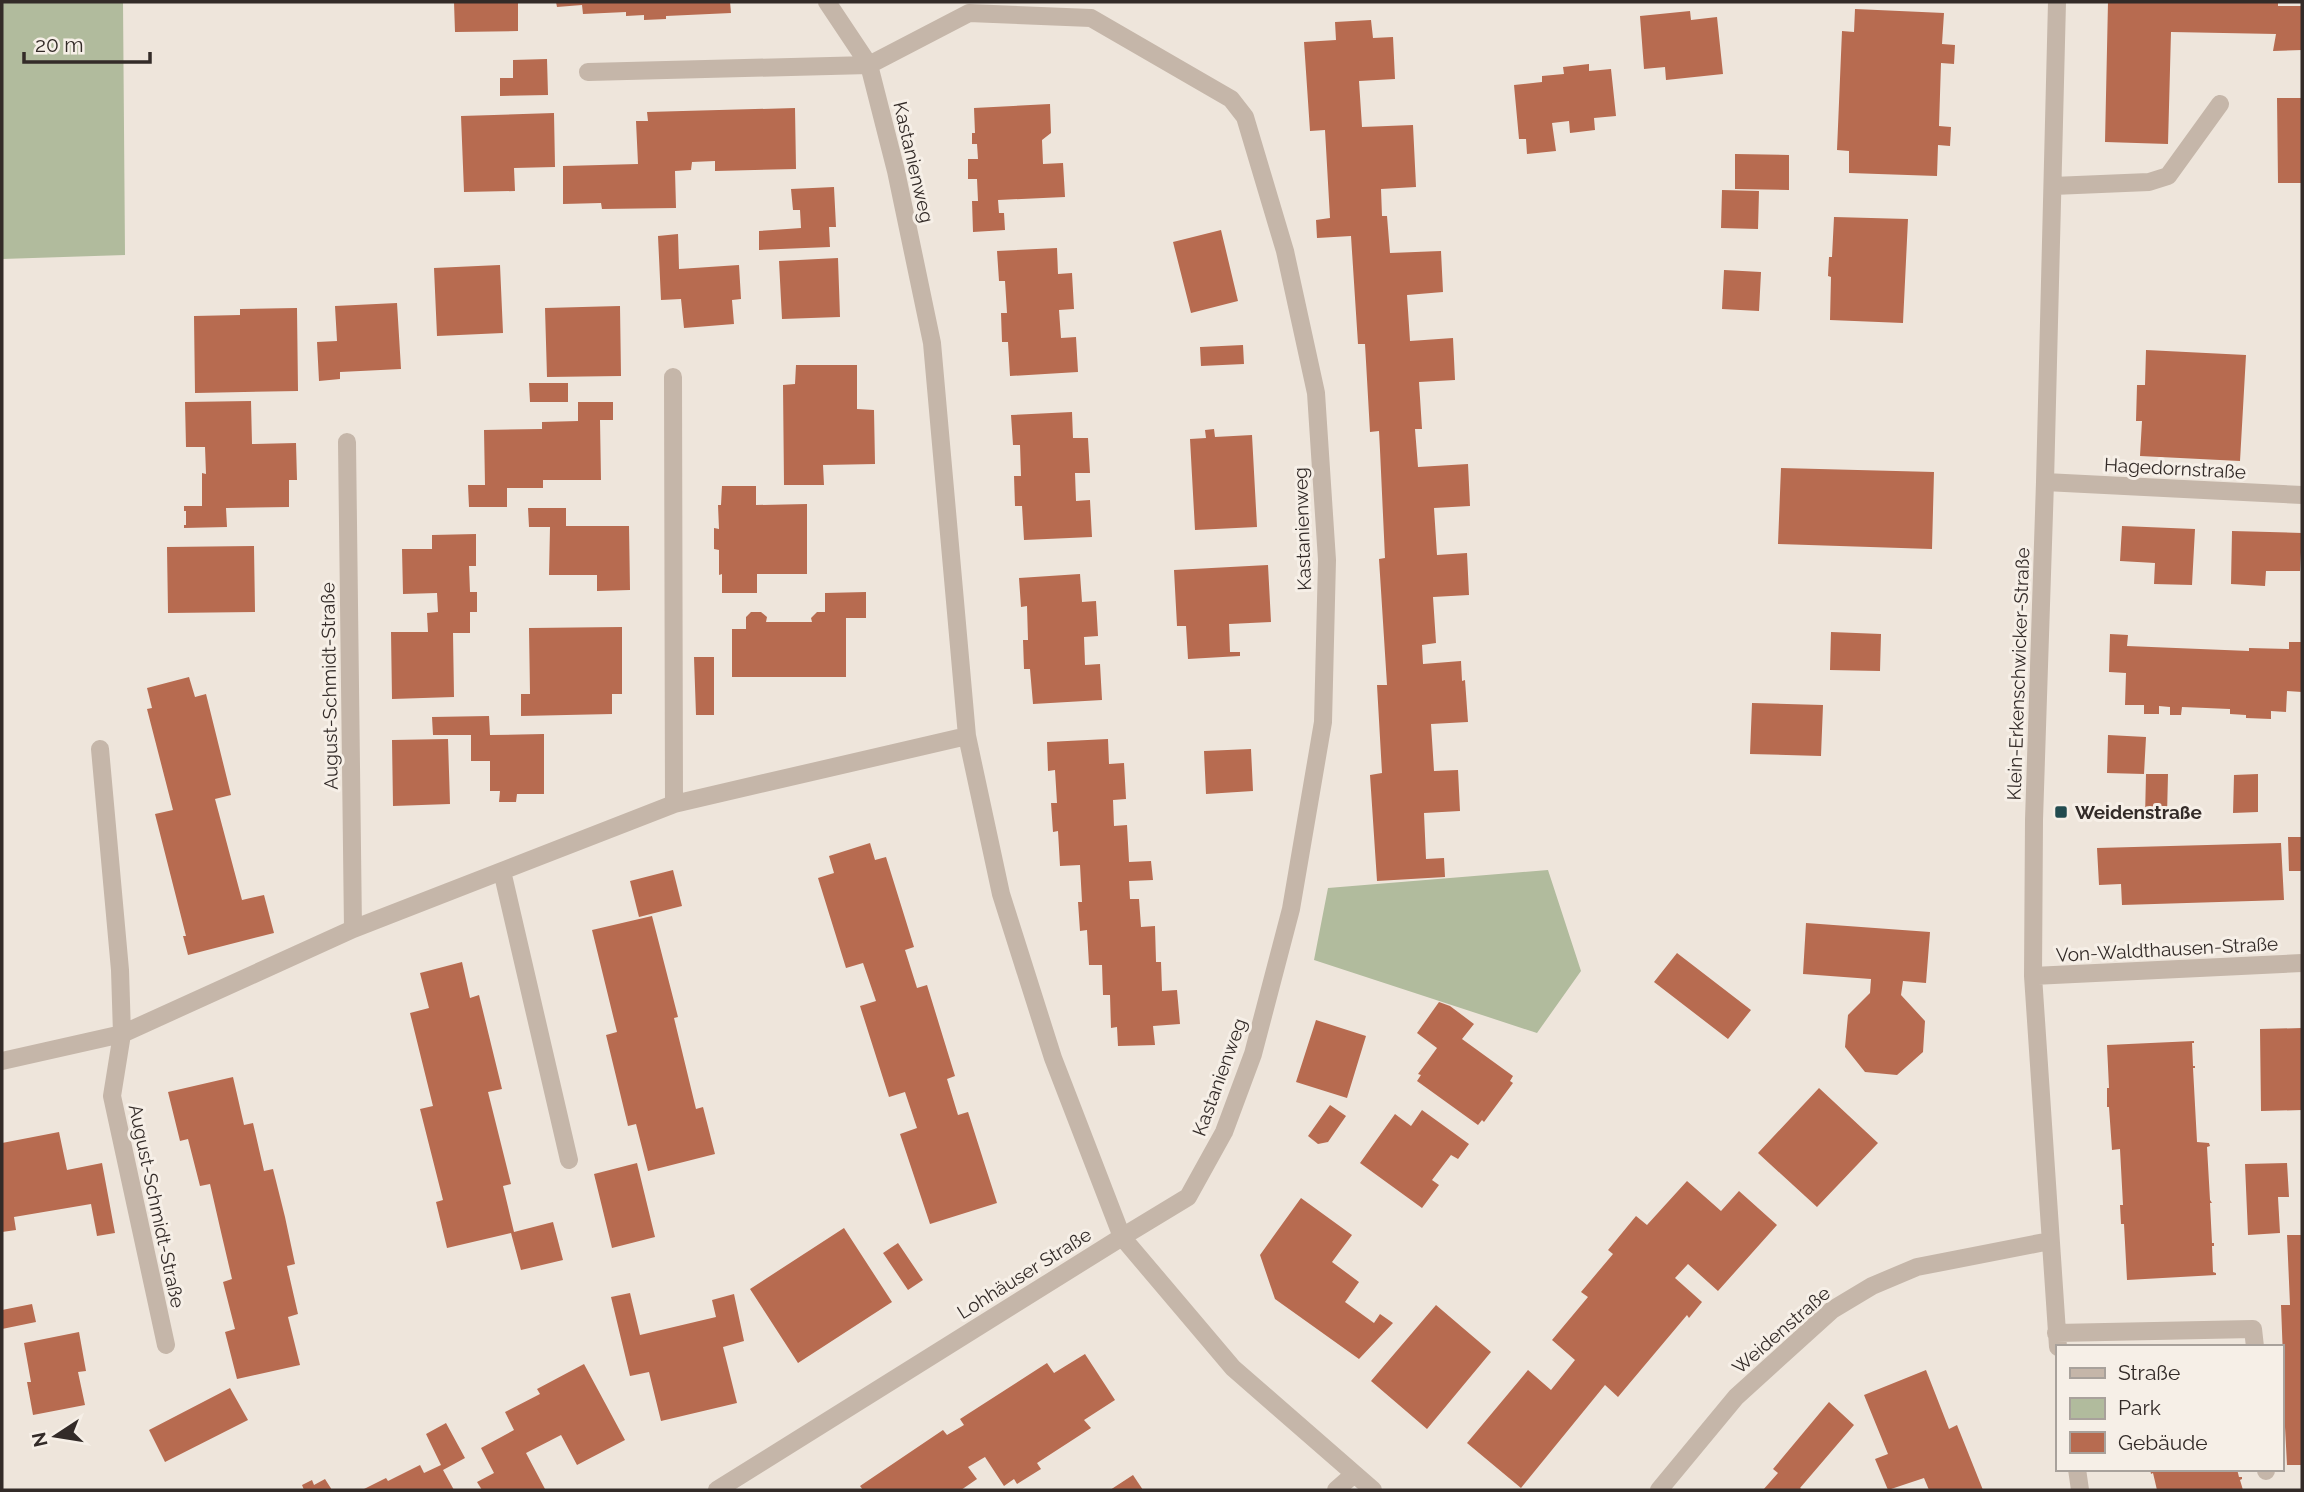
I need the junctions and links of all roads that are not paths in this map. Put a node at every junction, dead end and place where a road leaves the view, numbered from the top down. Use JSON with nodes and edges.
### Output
{"nodes":[{"id":1,"x":827,"y":2,"type":"edge"},
{"id":2,"x":2057,"y":2,"type":"edge"},
{"id":3,"x":1090,"y":10,"type":"edge"},
{"id":4,"x":869,"y":65,"type":"junction"},
{"id":5,"x":589,"y":72,"type":"dead end"},
{"id":6,"x":2220,"y":104,"type":"dead end"},
{"id":7,"x":2053,"y":186,"type":"junction"},
{"id":8,"x":673,"y":377,"type":"dead end"},
{"id":9,"x":347,"y":442,"type":"dead end"},
{"id":10,"x":2045,"y":482,"type":"junction"},
{"id":11,"x":2302,"y":495,"type":"edge"},
{"id":12,"x":967,"y":736,"type":"junction"},
{"id":13,"x":100,"y":749,"type":"dead end"},
{"id":14,"x":674,"y":804,"type":"junction"},
{"id":15,"x":502,"y":871,"type":"junction"},
{"id":16,"x":353,"y":929,"type":"junction"},
{"id":17,"x":2302,"y":963,"type":"edge"},
{"id":18,"x":2033,"y":976,"type":"junction"},
{"id":19,"x":122,"y":1034,"type":"junction"},
{"id":20,"x":2,"y":1061,"type":"edge"},
{"id":21,"x":569,"y":1160,"type":"dead end"},
{"id":22,"x":1122,"y":1237,"type":"junction"},
{"id":23,"x":2050,"y":1241,"type":"junction"},
{"id":24,"x":2057,"y":1340,"type":"edge"},
{"id":25,"x":166,"y":1345,"type":"dead end"},
{"id":26,"x":2255,"y":1345,"type":"edge"},
{"id":27,"x":2077,"y":1471,"type":"edge"},
{"id":28,"x":1353,"y":1475,"type":"junction"},
{"id":29,"x":717,"y":1490,"type":"edge"},
{"id":30,"x":1336,"y":1490,"type":"edge"},
{"id":31,"x":1373,"y":1490,"type":"edge"},
{"id":32,"x":1659,"y":1490,"type":"edge"},
{"id":33,"x":2080,"y":1490,"type":"edge"}],
"edges":[{"from":1,"to":4,"type":"street","name":"Kastanienweg"},
{"from":2,"to":7,"type":"street","name":"Klein-Erkenschwicker-Straße"},
{"from":3,"to":4,"type":"street","name":"Kastanienweg"},
{"from":3,"to":22,"type":"street","name":"Kastanienweg"},
{"from":4,"to":5,"type":"street","name":"Kastanienweg"},
{"from":4,"to":12,"type":"street","name":"Kastanienweg"},
{"from":6,"to":7,"type":"street"},
{"from":7,"to":10,"type":"street","name":"Klein-Erkenschwicker-Straße"},
{"from":8,"to":14,"type":"street"},
{"from":9,"to":16,"type":"street","name":"August-Schmidt-Straße"},
{"from":10,"to":11,"type":"street","name":"Hagedornstraße"},
{"from":10,"to":18,"type":"street","name":"Klein-Erkenschwicker-Straße"},
{"from":12,"to":14,"type":"street"},
{"from":12,"to":22,"type":"street","name":"Kastanienweg"},
{"from":13,"to":19,"type":"street","name":"August-Schmidt-Straße"},
{"from":14,"to":15,"type":"street"},
{"from":15,"to":16,"type":"street"},
{"from":15,"to":21,"type":"street"},
{"from":16,"to":19,"type":"street"},
{"from":17,"to":18,"type":"street","name":"Von-Waldthausen-Straße"},
{"from":18,"to":23,"type":"street","name":"Klein-Erkenschwicker-Straße"},
{"from":19,"to":20,"type":"street"},
{"from":19,"to":25,"type":"street","name":"August-Schmidt-Straße"},
{"from":22,"to":28,"type":"street","name":"Lohhäuser Straße"},
{"from":22,"to":29,"type":"street","name":"Lohhäuser Straße"},
{"from":23,"to":24,"type":"street","name":"Klein-Erkenschwicker-Straße"},
{"from":23,"to":32,"type":"street","name":"Weidenstraße"},
{"from":24,"to":26,"type":"street"},
{"from":27,"to":33,"type":"street"},
{"from":28,"to":30,"type":"street"},
{"from":28,"to":31,"type":"street","name":"Lohhäuser Straße"}]}
